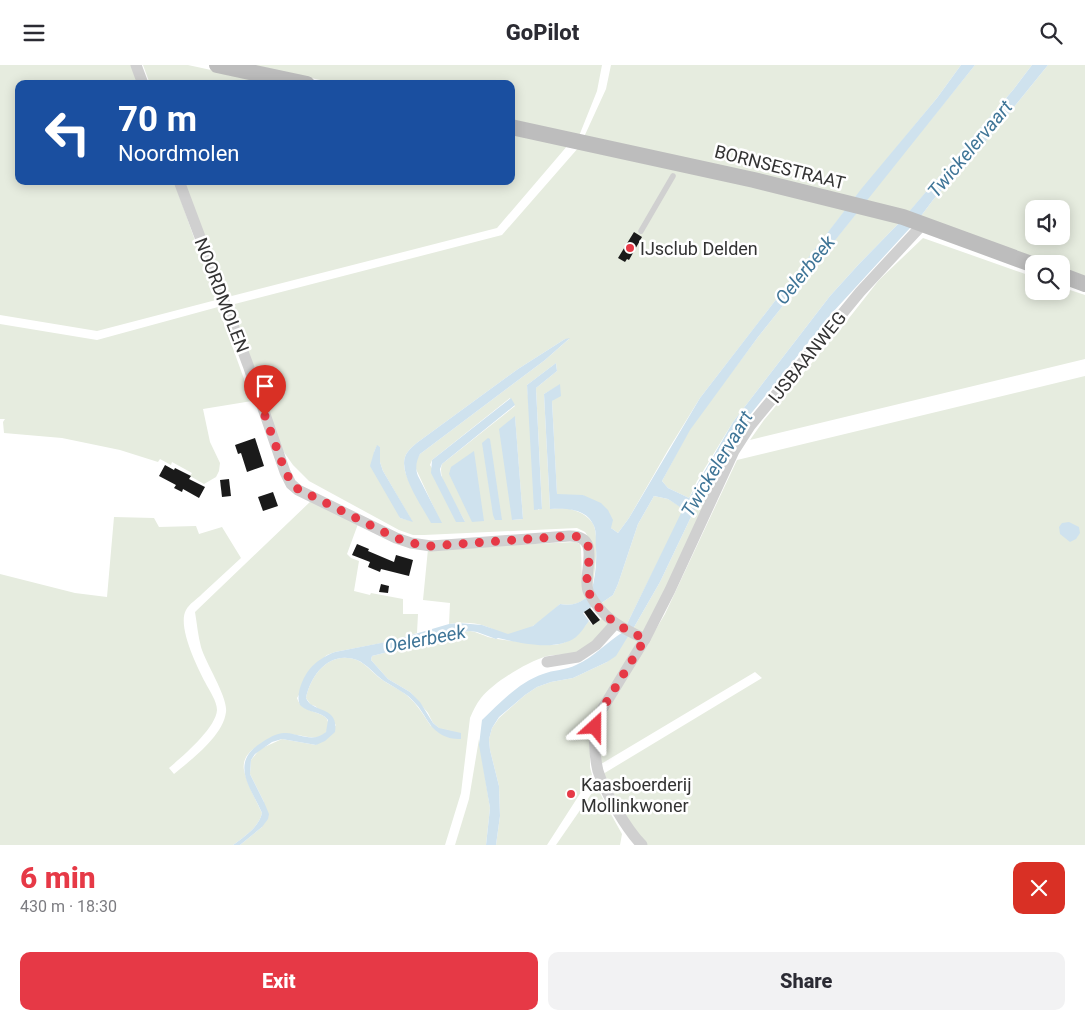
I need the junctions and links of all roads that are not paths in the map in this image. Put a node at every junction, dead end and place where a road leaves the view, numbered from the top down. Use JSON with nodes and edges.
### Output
{"nodes":[{"id":1,"x":136,"y":65,"type":"edge"},
{"id":2,"x":217,"y":65,"type":"edge"},
{"id":3,"x":142,"y":80,"type":"edge"},
{"id":4,"x":288,"y":80,"type":"edge"},
{"id":5,"x":515,"y":128,"type":"edge"},
{"id":6,"x":673,"y":176,"type":"dead end"},
{"id":7,"x":180,"y":185,"type":"edge"},
{"id":8,"x":921,"y":223,"type":"junction"},
{"id":9,"x":641,"y":231,"type":"dead end"},
{"id":10,"x":1025,"y":262,"type":"edge"},
{"id":11,"x":1070,"y":278,"type":"edge"},
{"id":12,"x":1085,"y":284,"type":"edge"},
{"id":13,"x":624,"y":629,"type":"junction"},
{"id":14,"x":645,"y":639,"type":"junction"},
{"id":15,"x":547,"y":662,"type":"dead end"},
{"id":16,"x":642,"y":845,"type":"edge"}],
"edges":[{"from":1,"to":3,"type":"street"},
{"from":2,"to":4,"type":"street"},
{"from":5,"to":8,"type":"street","name":"BORNSESTRAAT"},
{"from":6,"to":9,"type":"lane"},
{"from":7,"to":13,"type":"street","name":"NOORDMOLEN"},
{"from":8,"to":10,"type":"street","name":"BORNSESTRAAT"},
{"from":8,"to":14,"type":"street","name":"IJSBAANWEG"},
{"from":11,"to":12,"type":"street"},
{"from":13,"to":14,"type":"street","name":"NOORDMOLEN"},
{"from":13,"to":15,"type":"street"},
{"from":14,"to":16,"type":"street"}]}
